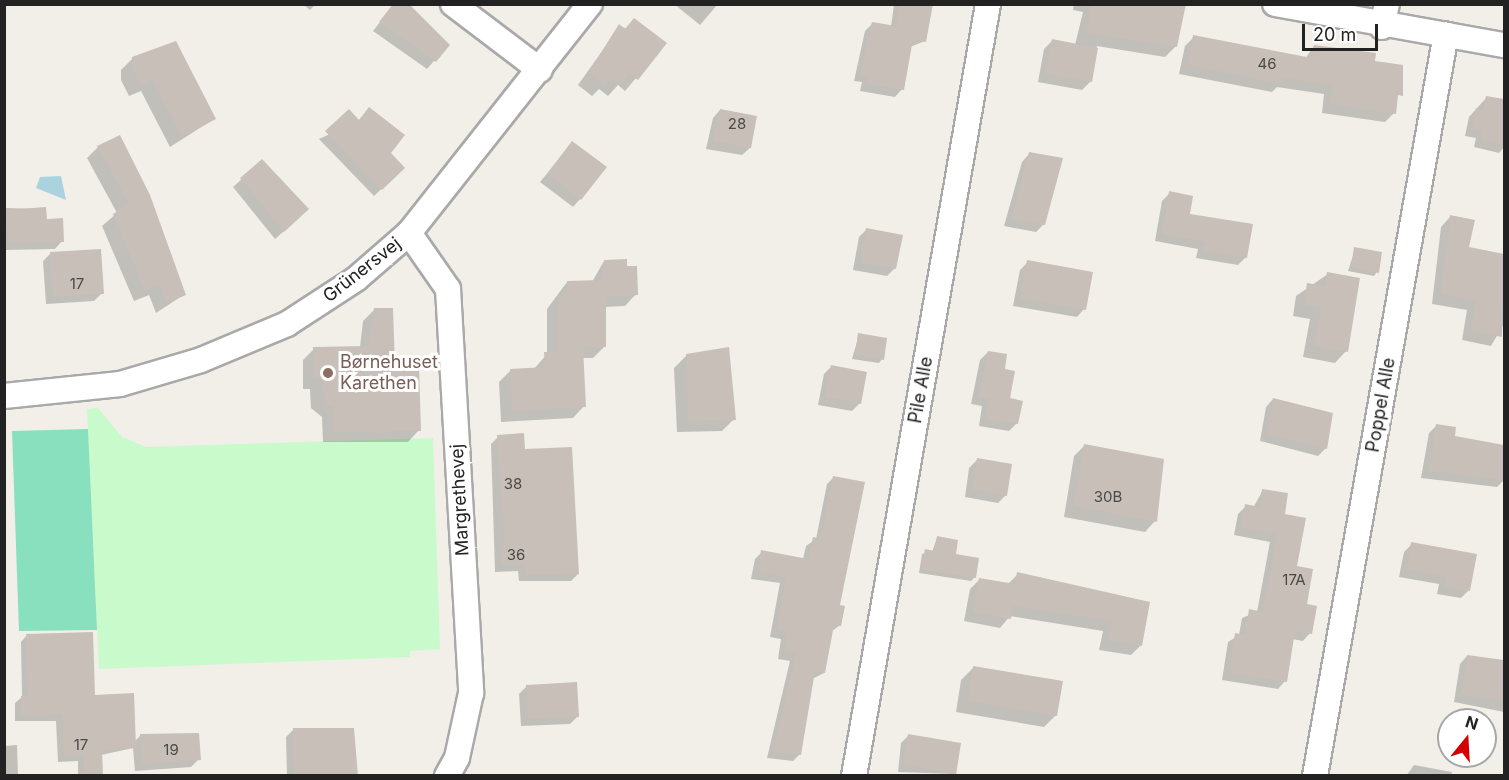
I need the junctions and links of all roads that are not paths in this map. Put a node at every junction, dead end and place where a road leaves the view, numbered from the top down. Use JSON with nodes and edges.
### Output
{"nodes":[{"id":1,"x":453,"y":4,"type":"edge"},
{"id":2,"x":590,"y":4,"type":"edge"},
{"id":3,"x":988,"y":4,"type":"edge"},
{"id":4,"x":1275,"y":4,"type":"edge"},
{"id":5,"x":1385,"y":16,"type":"edge"},
{"id":6,"x":1446,"y":34,"type":"junction"},
{"id":7,"x":1504,"y":45,"type":"edge"},
{"id":8,"x":540,"y":70,"type":"junction"},
{"id":9,"x":410,"y":232,"type":"junction"},
{"id":10,"x":4,"y":396,"type":"edge"},
{"id":11,"x":447,"y":776,"type":"edge"},
{"id":12,"x":854,"y":776,"type":"edge"},
{"id":13,"x":1315,"y":776,"type":"edge"}],
"edges":[{"from":1,"to":8,"type":"street"},
{"from":2,"to":8,"type":"street","name":"Grünersvej"},
{"from":3,"to":12,"type":"street","name":"Pile Alle"},
{"from":4,"to":5,"type":"street"},
{"from":5,"to":6,"type":"street"},
{"from":6,"to":7,"type":"street"},
{"from":6,"to":13,"type":"street","name":"Poppel Alle"},
{"from":8,"to":9,"type":"street","name":"Grünersvej"},
{"from":9,"to":10,"type":"street","name":"Grünersvej"},
{"from":9,"to":11,"type":"street","name":"Margrethevej"}]}
